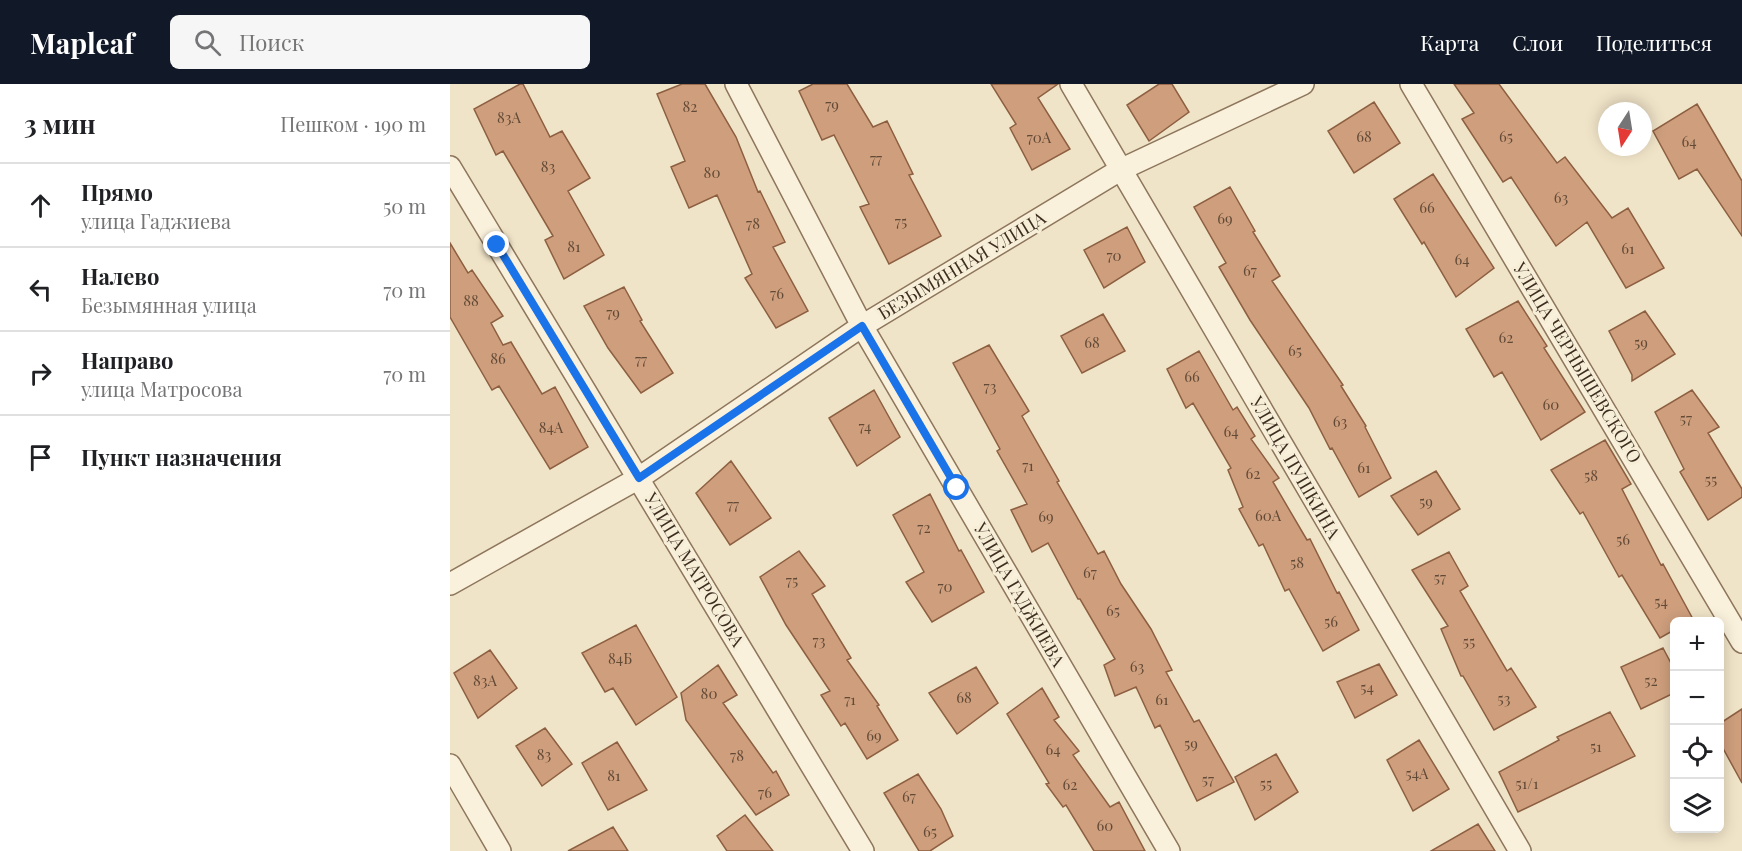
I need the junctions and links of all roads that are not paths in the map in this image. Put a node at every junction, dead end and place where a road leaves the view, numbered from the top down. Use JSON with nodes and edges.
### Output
{"nodes":[{"id":1,"x":736,"y":84,"type":"edge"},
{"id":2,"x":1071,"y":84,"type":"edge"},
{"id":3,"x":1303,"y":84,"type":"edge"},
{"id":4,"x":1411,"y":84,"type":"edge"},
{"id":5,"x":450,"y":167,"type":"edge"},
{"id":6,"x":1120,"y":170,"type":"junction"},
{"id":7,"x":862,"y":326,"type":"junction"},
{"id":8,"x":639,"y":478,"type":"junction"},
{"id":9,"x":450,"y":584,"type":"edge"},
{"id":10,"x":1742,"y":642,"type":"edge"},
{"id":11,"x":450,"y":765,"type":"edge"},
{"id":12,"x":500,"y":851,"type":"edge"},
{"id":13,"x":863,"y":851,"type":"edge"},
{"id":14,"x":1169,"y":851,"type":"edge"},
{"id":15,"x":1520,"y":851,"type":"edge"}],
"edges":[{"from":1,"to":7,"type":"street","name":"УЛИЦА ГАДЖИЕВА"},
{"from":2,"to":6,"type":"street","name":"УЛИЦА ПУШКИНА"},
{"from":3,"to":6,"type":"street","name":"БЕЗЫМЯННАЯ УЛИЦА"},
{"from":4,"to":10,"type":"street","name":"УЛИЦА ЧЕРНЫШЕВСКОГО"},
{"from":5,"to":8,"type":"street","name":"УЛИЦА МАТРОСОВА"},
{"from":6,"to":7,"type":"street","name":"БЕЗЫМЯННАЯ УЛИЦА"},
{"from":6,"to":15,"type":"street","name":"УЛИЦА ПУШКИНА"},
{"from":7,"to":8,"type":"street","name":"БЕЗЫМЯННАЯ УЛИЦА"},
{"from":7,"to":14,"type":"street","name":"УЛИЦА ГАДЖИЕВА"},
{"from":8,"to":9,"type":"street","name":"БЕЗЫМЯННАЯ УЛИЦА"},
{"from":8,"to":13,"type":"street","name":"УЛИЦА МАТРОСОВА"},
{"from":11,"to":12,"type":"street"}]}
